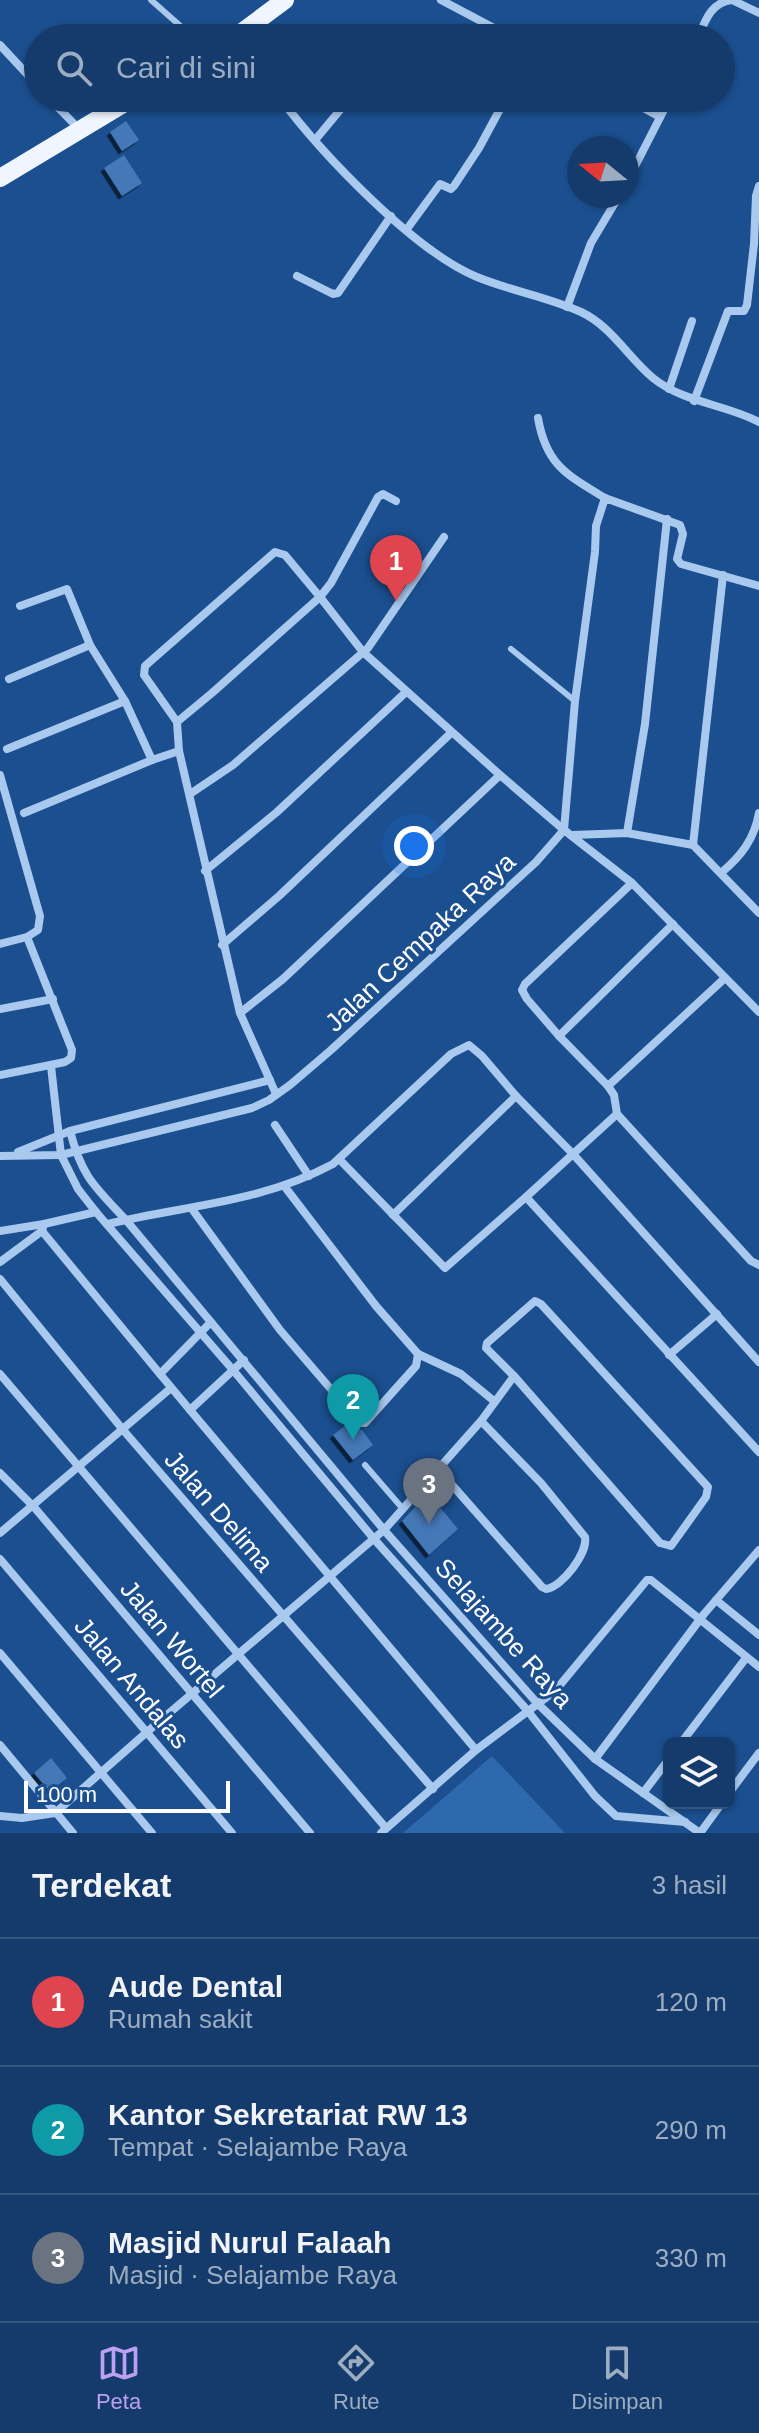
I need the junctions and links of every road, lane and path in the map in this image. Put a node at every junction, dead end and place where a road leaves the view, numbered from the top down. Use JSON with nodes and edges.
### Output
{"nodes":[{"id":1,"x":151,"y":0,"type":"edge"},
{"id":2,"x":441,"y":0,"type":"edge"},
{"id":3,"x":732,"y":0,"type":"edge"},
{"id":4,"x":280,"y":2,"type":"edge"},
{"id":5,"x":747,"y":3,"type":"edge"},
{"id":6,"x":759,"y":13,"type":"edge"},
{"id":7,"x":178,"y":24,"type":"edge"},
{"id":8,"x":252,"y":24,"type":"edge"},
{"id":9,"x":486,"y":24,"type":"edge"},
{"id":10,"x":705,"y":24,"type":"edge"},
{"id":11,"x":0,"y":45,"type":"edge"},
{"id":12,"x":24,"y":71,"type":"edge"},
{"id":13,"x":63,"y":112,"type":"edge"},
{"id":14,"x":109,"y":112,"type":"edge"},
{"id":15,"x":292,"y":112,"type":"edge"},
{"id":16,"x":338,"y":112,"type":"edge"},
{"id":17,"x":498,"y":112,"type":"edge"},
{"id":18,"x":651,"y":112,"type":"edge"},
{"id":19,"x":663,"y":112,"type":"edge"},
{"id":20,"x":660,"y":117,"type":"junction"},
{"id":21,"x":79,"y":129,"type":"junction"},
{"id":22,"x":316,"y":139,"type":"junction"},
{"id":23,"x":639,"y":158,"type":"edge"},
{"id":24,"x":0,"y":178,"type":"edge"},
{"id":25,"x":759,"y":186,"type":"edge"},
{"id":26,"x":612,"y":208,"type":"edge"},
{"id":27,"x":391,"y":216,"type":"junction"},
{"id":28,"x":407,"y":229,"type":"junction"},
{"id":29,"x":297,"y":276,"type":"dead end"},
{"id":30,"x":567,"y":307,"type":"junction"},
{"id":31,"x":692,"y":321,"type":"dead end"},
{"id":32,"x":669,"y":389,"type":"junction"},
{"id":33,"x":694,"y":401,"type":"junction"},
{"id":34,"x":538,"y":418,"type":"dead end"},
{"id":35,"x":757,"y":418,"type":"edge"},
{"id":36,"x":605,"y":498,"type":"junction"},
{"id":37,"x":396,"y":501,"type":"dead end"},
{"id":38,"x":667,"y":519,"type":"junction"},
{"id":39,"x":444,"y":537,"type":"dead end"},
{"id":40,"x":723,"y":575,"type":"junction"},
{"id":41,"x":759,"y":585,"type":"edge"},
{"id":42,"x":322,"y":595,"type":"junction"},
{"id":43,"x":20,"y":606,"type":"dead end"},
{"id":44,"x":90,"y":645,"type":"junction"},
{"id":45,"x":511,"y":649,"type":"dead end"},
{"id":46,"x":366,"y":650,"type":"junction"},
{"id":47,"x":9,"y":679,"type":"dead end"},
{"id":48,"x":406,"y":692,"type":"junction"},
{"id":49,"x":125,"y":701,"type":"junction"},
{"id":50,"x":575,"y":701,"type":"junction"},
{"id":51,"x":177,"y":722,"type":"junction"},
{"id":52,"x":451,"y":733,"type":"junction"},
{"id":53,"x":7,"y":749,"type":"dead end"},
{"id":54,"x":174,"y":753,"type":"junction"},
{"id":55,"x":156,"y":759,"type":"junction"},
{"id":56,"x":0,"y":775,"type":"edge"},
{"id":57,"x":500,"y":775,"type":"junction"},
{"id":58,"x":190,"y":794,"type":"junction"},
{"id":59,"x":24,"y":813,"type":"dead end"},
{"id":60,"x":759,"y":813,"type":"edge"},
{"id":61,"x":568,"y":832,"type":"junction"},
{"id":62,"x":627,"y":833,"type":"junction"},
{"id":63,"x":693,"y":845,"type":"junction"},
{"id":64,"x":205,"y":871,"type":"junction"},
{"id":65,"x":721,"y":873,"type":"junction"},
{"id":66,"x":632,"y":883,"type":"junction"},
{"id":67,"x":759,"y":913,"type":"edge"},
{"id":68,"x":673,"y":924,"type":"junction"},
{"id":69,"x":27,"y":937,"type":"junction"},
{"id":70,"x":0,"y":944,"type":"edge"},
{"id":71,"x":222,"y":945,"type":"junction"},
{"id":72,"x":725,"y":978,"type":"junction"},
{"id":73,"x":53,"y":999,"type":"junction"},
{"id":74,"x":0,"y":1009,"type":"edge"},
{"id":75,"x":759,"y":1012,"type":"edge"},
{"id":76,"x":240,"y":1013,"type":"junction"},
{"id":77,"x":559,"y":1036,"type":"junction"},
{"id":78,"x":51,"y":1066,"type":"junction"},
{"id":79,"x":0,"y":1075,"type":"edge"},
{"id":80,"x":262,"y":1083,"type":"junction"},
{"id":81,"x":608,"y":1086,"type":"junction"},
{"id":82,"x":516,"y":1096,"type":"junction"},
{"id":83,"x":272,"y":1097,"type":"junction"},
{"id":84,"x":617,"y":1114,"type":"junction"},
{"id":85,"x":275,"y":1125,"type":"dead end"},
{"id":86,"x":70,"y":1131,"type":"junction"},
{"id":87,"x":58,"y":1136,"type":"junction"},
{"id":88,"x":75,"y":1152,"type":"junction"},
{"id":89,"x":14,"y":1154,"type":"junction"},
{"id":90,"x":573,"y":1154,"type":"junction"},
{"id":91,"x":61,"y":1155,"type":"junction"},
{"id":92,"x":0,"y":1156,"type":"edge"},
{"id":93,"x":336,"y":1162,"type":"junction"},
{"id":94,"x":309,"y":1176,"type":"junction"},
{"id":95,"x":285,"y":1187,"type":"junction"},
{"id":96,"x":526,"y":1197,"type":"junction"},
{"id":97,"x":192,"y":1209,"type":"junction"},
{"id":98,"x":96,"y":1212,"type":"junction"},
{"id":99,"x":393,"y":1215,"type":"junction"},
{"id":100,"x":126,"y":1220,"type":"junction"},
{"id":101,"x":108,"y":1224,"type":"junction"},
{"id":102,"x":43,"y":1228,"type":"junction"},
{"id":103,"x":0,"y":1231,"type":"edge"},
{"id":104,"x":0,"y":1262,"type":"edge"},
{"id":105,"x":759,"y":1265,"type":"edge"},
{"id":106,"x":0,"y":1279,"type":"edge"},
{"id":107,"x":717,"y":1314,"type":"junction"},
{"id":108,"x":211,"y":1322,"type":"junction"},
{"id":109,"x":199,"y":1333,"type":"junction"},
{"id":110,"x":418,"y":1354,"type":"junction"},
{"id":111,"x":669,"y":1355,"type":"junction"},
{"id":112,"x":244,"y":1360,"type":"junction"},
{"id":113,"x":759,"y":1362,"type":"edge"},
{"id":114,"x":233,"y":1370,"type":"junction"},
{"id":115,"x":0,"y":1374,"type":"edge"},
{"id":116,"x":160,"y":1374,"type":"junction"},
{"id":117,"x":514,"y":1376,"type":"junction"},
{"id":118,"x":171,"y":1388,"type":"junction"},
{"id":119,"x":494,"y":1401,"type":"junction"},
{"id":120,"x":190,"y":1410,"type":"junction"},
{"id":121,"x":481,"y":1421,"type":"junction"},
{"id":122,"x":124,"y":1431,"type":"junction"},
{"id":123,"x":759,"y":1452,"type":"edge"},
{"id":124,"x":365,"y":1465,"type":"dead end"},
{"id":125,"x":79,"y":1468,"type":"junction"},
{"id":126,"x":438,"y":1469,"type":"junction"},
{"id":127,"x":0,"y":1473,"type":"edge"},
{"id":128,"x":34,"y":1507,"type":"junction"},
{"id":129,"x":403,"y":1509,"type":"junction"},
{"id":130,"x":384,"y":1530,"type":"junction"},
{"id":131,"x":0,"y":1533,"type":"edge"},
{"id":132,"x":374,"y":1539,"type":"junction"},
{"id":133,"x":759,"y":1550,"type":"edge"},
{"id":134,"x":0,"y":1559,"type":"edge"},
{"id":135,"x":330,"y":1575,"type":"junction"},
{"id":136,"x":708,"y":1610,"type":"junction"},
{"id":137,"x":283,"y":1616,"type":"junction"},
{"id":138,"x":759,"y":1635,"type":"edge"},
{"id":139,"x":0,"y":1653,"type":"edge"},
{"id":140,"x":239,"y":1654,"type":"junction"},
{"id":141,"x":746,"y":1658,"type":"junction"},
{"id":142,"x":759,"y":1667,"type":"edge"},
{"id":143,"x":193,"y":1695,"type":"junction"},
{"id":144,"x":537,"y":1703,"type":"junction"},
{"id":145,"x":527,"y":1710,"type":"junction"},
{"id":146,"x":147,"y":1732,"type":"junction"},
{"id":147,"x":686,"y":1737,"type":"edge"},
{"id":148,"x":0,"y":1745,"type":"edge"},
{"id":149,"x":476,"y":1750,"type":"junction"},
{"id":150,"x":759,"y":1753,"type":"edge"},
{"id":151,"x":595,"y":1759,"type":"junction"},
{"id":152,"x":663,"y":1767,"type":"edge"},
{"id":153,"x":102,"y":1773,"type":"junction"},
{"id":154,"x":735,"y":1785,"type":"edge"},
{"id":155,"x":433,"y":1789,"type":"junction"},
{"id":156,"x":643,"y":1793,"type":"junction"},
{"id":157,"x":718,"y":1809,"type":"edge"},
{"id":158,"x":55,"y":1813,"type":"junction"},
{"id":159,"x":0,"y":1816,"type":"edge"},
{"id":160,"x":685,"y":1822,"type":"junction"},
{"id":161,"x":384,"y":1831,"type":"edge"},
{"id":162,"x":73,"y":1833,"type":"edge"},
{"id":163,"x":152,"y":1833,"type":"edge"},
{"id":164,"x":232,"y":1833,"type":"edge"},
{"id":165,"x":310,"y":1833,"type":"edge"},
{"id":166,"x":700,"y":1833,"type":"edge"}],
"edges":[{"from":1,"to":7,"type":"lane"},
{"from":2,"to":9,"type":"street"},
{"from":3,"to":5,"type":"street"},
{"from":3,"to":10,"type":"street"},
{"from":4,"to":8,"type":"main road"},
{"from":5,"to":6,"type":"street"},
{"from":11,"to":12,"type":"street"},
{"from":13,"to":21,"type":"street"},
{"from":14,"to":21,"type":"main road"},
{"from":15,"to":22,"type":"street"},
{"from":16,"to":22,"type":"street"},
{"from":17,"to":28,"type":"street"},
{"from":18,"to":20,"type":"street"},
{"from":19,"to":20,"type":"street"},
{"from":20,"to":23,"type":"street"},
{"from":21,"to":24,"type":"main road"},
{"from":22,"to":27,"type":"street"},
{"from":25,"to":33,"type":"street"},
{"from":26,"to":30,"type":"street"},
{"from":27,"to":28,"type":"street"},
{"from":27,"to":29,"type":"street"},
{"from":28,"to":30,"type":"street"},
{"from":30,"to":32,"type":"street"},
{"from":31,"to":32,"type":"street"},
{"from":32,"to":33,"type":"street"},
{"from":33,"to":35,"type":"street"},
{"from":34,"to":36,"type":"street"},
{"from":36,"to":38,"type":"street"},
{"from":36,"to":50,"type":"street"},
{"from":37,"to":42,"type":"street"},
{"from":38,"to":40,"type":"street"},
{"from":38,"to":62,"type":"street"},
{"from":39,"to":46,"type":"street"},
{"from":40,"to":41,"type":"street"},
{"from":40,"to":63,"type":"street"},
{"from":42,"to":46,"type":"street"},
{"from":42,"to":51,"type":"street"},
{"from":42,"to":51,"type":"street"},
{"from":43,"to":44,"type":"street"},
{"from":44,"to":47,"type":"street"},
{"from":44,"to":49,"type":"street"},
{"from":45,"to":50,"type":"lane"},
{"from":46,"to":48,"type":"street"},
{"from":46,"to":58,"type":"street"},
{"from":48,"to":52,"type":"street"},
{"from":48,"to":64,"type":"street"},
{"from":49,"to":53,"type":"street"},
{"from":49,"to":55,"type":"street"},
{"from":50,"to":61,"type":"street"},
{"from":51,"to":54,"type":"street"},
{"from":52,"to":57,"type":"street"},
{"from":52,"to":71,"type":"street"},
{"from":54,"to":55,"type":"street"},
{"from":54,"to":58,"type":"street"},
{"from":55,"to":59,"type":"street"},
{"from":56,"to":69,"type":"street"},
{"from":57,"to":61,"type":"street"},
{"from":57,"to":76,"type":"street"},
{"from":58,"to":64,"type":"street"},
{"from":60,"to":65,"type":"street"},
{"from":61,"to":62,"type":"street"},
{"from":61,"to":66,"type":"street"},
{"from":61,"to":83,"type":"street","name":"Jalan Cempaka Raya"},
{"from":62,"to":63,"type":"street"},
{"from":63,"to":65,"type":"street"},
{"from":64,"to":71,"type":"street"},
{"from":65,"to":67,"type":"street"},
{"from":66,"to":68,"type":"street"},
{"from":66,"to":77,"type":"street"},
{"from":68,"to":72,"type":"street"},
{"from":68,"to":77,"type":"street"},
{"from":69,"to":70,"type":"street"},
{"from":69,"to":73,"type":"street"},
{"from":71,"to":76,"type":"street"},
{"from":72,"to":75,"type":"street"},
{"from":72,"to":81,"type":"street"},
{"from":73,"to":74,"type":"street"},
{"from":73,"to":78,"type":"street"},
{"from":76,"to":80,"type":"street"},
{"from":77,"to":81,"type":"street"},
{"from":78,"to":79,"type":"street"},
{"from":78,"to":87,"type":"street"},
{"from":80,"to":83,"type":"street"},
{"from":80,"to":86,"type":"street"},
{"from":81,"to":84,"type":"street"},
{"from":82,"to":90,"type":"street"},
{"from":82,"to":93,"type":"street"},
{"from":82,"to":99,"type":"street"},
{"from":83,"to":88,"type":"street","name":"Jalan Cempaka Raya"},
{"from":84,"to":90,"type":"street"},
{"from":84,"to":105,"type":"street"},
{"from":85,"to":94,"type":"street"},
{"from":86,"to":87,"type":"street"},
{"from":86,"to":88,"type":"street","name":"Selajambe Raya"},
{"from":87,"to":89,"type":"street"},
{"from":87,"to":91,"type":"street"},
{"from":88,"to":91,"type":"street","name":"Jalan Cempaka Raya"},
{"from":88,"to":100,"type":"street","name":"Selajambe Raya"},
{"from":89,"to":91,"type":"street","name":"Jalan Cempaka Raya"},
{"from":89,"to":92,"type":"street"},
{"from":90,"to":96,"type":"street"},
{"from":90,"to":107,"type":"street"},
{"from":91,"to":98,"type":"street"},
{"from":93,"to":94,"type":"street"},
{"from":93,"to":99,"type":"street"},
{"from":94,"to":95,"type":"street"},
{"from":95,"to":97,"type":"street"},
{"from":95,"to":110,"type":"street"},
{"from":96,"to":99,"type":"street"},
{"from":96,"to":111,"type":"street"},
{"from":97,"to":100,"type":"street"},
{"from":97,"to":110,"type":"street"},
{"from":98,"to":101,"type":"street"},
{"from":98,"to":102,"type":"street"},
{"from":100,"to":101,"type":"street"},
{"from":100,"to":108,"type":"street","name":"Selajambe Raya"},
{"from":101,"to":109,"type":"street"},
{"from":102,"to":103,"type":"street"},
{"from":102,"to":104,"type":"street"},
{"from":102,"to":116,"type":"street"},
{"from":106,"to":122,"type":"street","name":"Jalan Delima"},
{"from":107,"to":111,"type":"street"},
{"from":107,"to":113,"type":"street"},
{"from":108,"to":109,"type":"street"},
{"from":108,"to":112,"type":"street","name":"Selajambe Raya"},
{"from":109,"to":114,"type":"street"},
{"from":109,"to":116,"type":"street"},
{"from":110,"to":119,"type":"street"},
{"from":111,"to":123,"type":"street"},
{"from":112,"to":114,"type":"street"},
{"from":112,"to":130,"type":"street","name":"Selajambe Raya"},
{"from":114,"to":120,"type":"street"},
{"from":114,"to":132,"type":"street"},
{"from":115,"to":125,"type":"street"},
{"from":116,"to":118,"type":"street"},
{"from":117,"to":117,"type":"street"},
{"from":117,"to":119,"type":"street"},
{"from":118,"to":120,"type":"street"},
{"from":118,"to":122,"type":"street"},
{"from":119,"to":121,"type":"street"},
{"from":120,"to":135,"type":"street"},
{"from":121,"to":126,"type":"street"},
{"from":121,"to":126,"type":"street"},
{"from":122,"to":125,"type":"street"},
{"from":122,"to":137,"type":"street","name":"Jalan Delima"},
{"from":124,"to":129,"type":"lane"},
{"from":125,"to":128,"type":"street"},
{"from":125,"to":140,"type":"street"},
{"from":126,"to":129,"type":"street"},
{"from":127,"to":128,"type":"street","name":"Jalan Wortel"},
{"from":128,"to":131,"type":"street"},
{"from":128,"to":143,"type":"street","name":"Jalan Wortel"},
{"from":129,"to":130,"type":"street"},
{"from":130,"to":132,"type":"street"},
{"from":130,"to":144,"type":"street","name":"Selajambe Raya"},
{"from":132,"to":135,"type":"street"},
{"from":132,"to":145,"type":"street"},
{"from":133,"to":136,"type":"street"},
{"from":134,"to":146,"type":"street","name":"Jalan Andalas"},
{"from":135,"to":137,"type":"street"},
{"from":135,"to":149,"type":"street"},
{"from":136,"to":138,"type":"street"},
{"from":136,"to":141,"type":"street"},
{"from":136,"to":144,"type":"street"},
{"from":136,"to":151,"type":"street"},
{"from":137,"to":140,"type":"street"},
{"from":137,"to":155,"type":"street","name":"Jalan Delima"},
{"from":139,"to":153,"type":"street"},
{"from":140,"to":143,"type":"street"},
{"from":140,"to":161,"type":"street"},
{"from":141,"to":142,"type":"street"},
{"from":141,"to":147,"type":"street"},
{"from":143,"to":146,"type":"street"},
{"from":143,"to":165,"type":"street","name":"Jalan Wortel"},
{"from":144,"to":145,"type":"street"},
{"from":144,"to":151,"type":"street","name":"Selajambe Raya"},
{"from":145,"to":149,"type":"street"},
{"from":145,"to":160,"type":"street"},
{"from":146,"to":153,"type":"street"},
{"from":146,"to":164,"type":"street","name":"Jalan Andalas"},
{"from":148,"to":158,"type":"street"},
{"from":149,"to":155,"type":"street"},
{"from":150,"to":154,"type":"street"},
{"from":151,"to":156,"type":"street","name":"Selajambe Raya"},
{"from":152,"to":156,"type":"street"},
{"from":153,"to":158,"type":"street"},
{"from":153,"to":163,"type":"street"},
{"from":155,"to":161,"type":"street"},
{"from":156,"to":160,"type":"street","name":"Selajambe Raya"},
{"from":157,"to":166,"type":"street"},
{"from":158,"to":159,"type":"street"},
{"from":158,"to":162,"type":"street"},
{"from":160,"to":166,"type":"street","name":"Selajambe Raya"}]}
